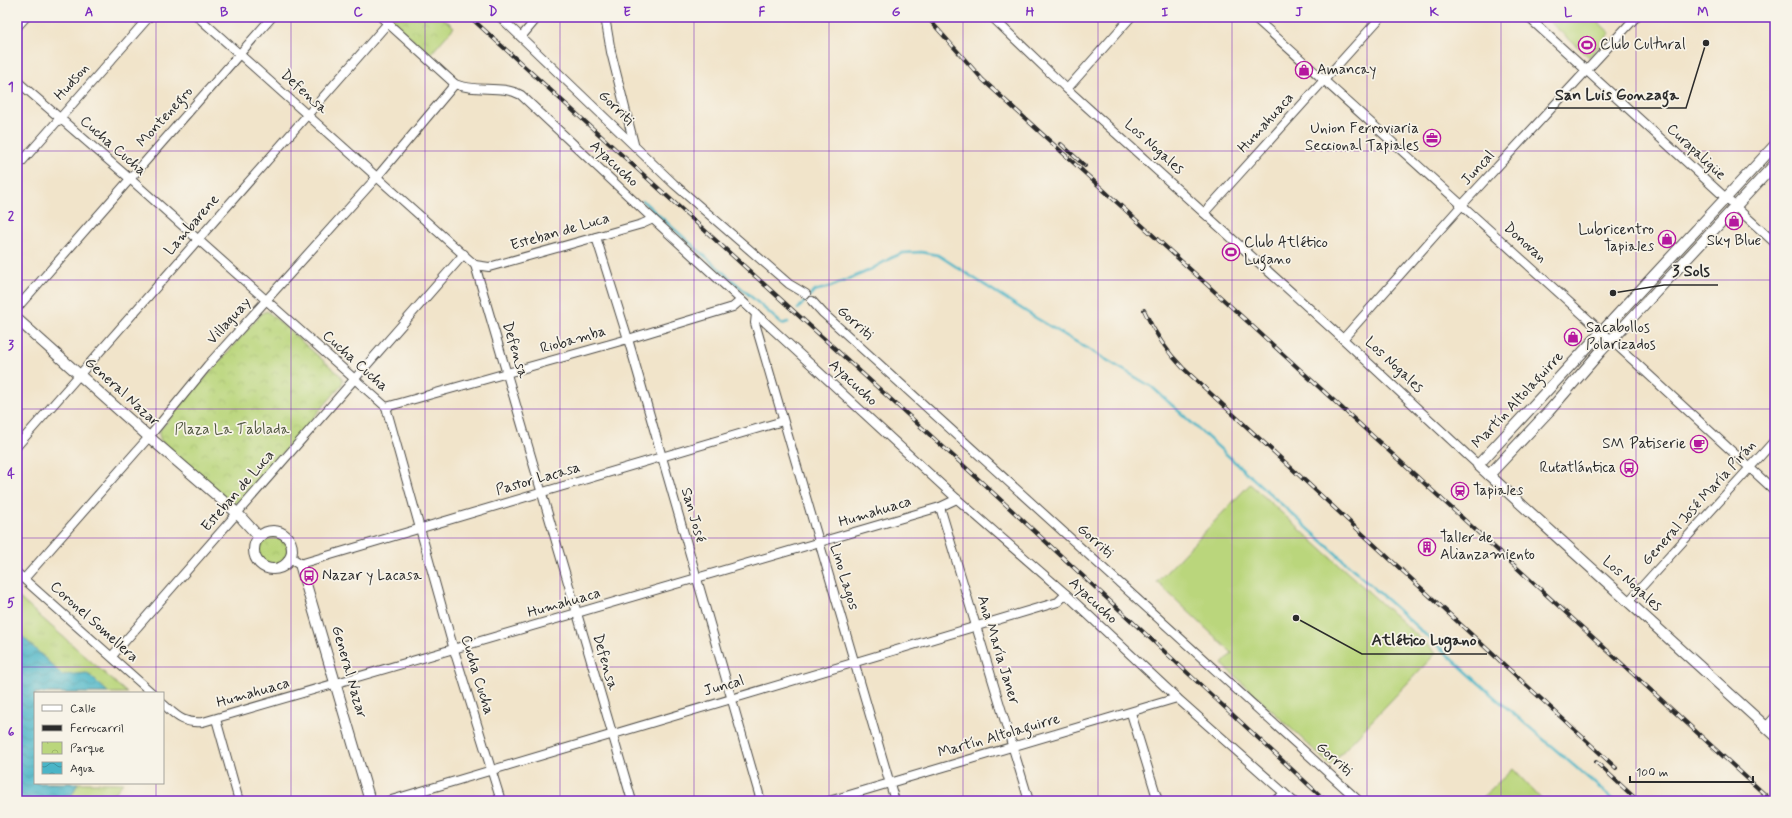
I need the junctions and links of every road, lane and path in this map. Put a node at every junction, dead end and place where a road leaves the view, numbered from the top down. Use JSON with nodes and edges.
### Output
{"nodes":[{"id":1,"x":26,"y":17,"type":"edge"},
{"id":2,"x":149,"y":17,"type":"edge"},
{"id":3,"x":198,"y":17,"type":"edge"},
{"id":4,"x":272,"y":17,"type":"edge"},
{"id":5,"x":381,"y":17,"type":"edge"},
{"id":6,"x":500,"y":17,"type":"edge"},
{"id":7,"x":538,"y":17,"type":"edge"},
{"id":8,"x":992,"y":17,"type":"edge"},
{"id":9,"x":1131,"y":17,"type":"edge"},
{"id":10,"x":1254,"y":17,"type":"edge"},
{"id":11,"x":1381,"y":17,"type":"edge"},
{"id":12,"x":1528,"y":17,"type":"edge"},
{"id":13,"x":1636,"y":17,"type":"edge"},
{"id":14,"x":604,"y":18,"type":"edge"},
{"id":15,"x":388,"y":23,"type":"junction"},
{"id":16,"x":17,"y":27,"type":"edge"},
{"id":17,"x":521,"y":37,"type":"junction"},
{"id":18,"x":239,"y":54,"type":"junction"},
{"id":19,"x":1587,"y":71,"type":"junction"},
{"id":20,"x":1323,"y":80,"type":"junction"},
{"id":21,"x":17,"y":81,"type":"edge"},
{"id":22,"x":455,"y":84,"type":"junction"},
{"id":23,"x":1067,"y":89,"type":"junction"},
{"id":24,"x":307,"y":114,"type":"junction"},
{"id":25,"x":59,"y":118,"type":"junction"},
{"id":26,"x":635,"y":144,"type":"junction"},
{"id":27,"x":1775,"y":144,"type":"edge"},
{"id":28,"x":1775,"y":164,"type":"edge"},
{"id":29,"x":17,"y":167,"type":"edge"},
{"id":30,"x":377,"y":177,"type":"junction"},
{"id":31,"x":129,"y":178,"type":"junction"},
{"id":32,"x":1726,"y":199,"type":"junction"},
{"id":33,"x":1462,"y":205,"type":"junction"},
{"id":34,"x":1736,"y":208,"type":"junction"},
{"id":35,"x":1204,"y":213,"type":"junction"},
{"id":36,"x":652,"y":220,"type":"junction"},
{"id":37,"x":596,"y":237,"type":"junction"},
{"id":38,"x":198,"y":240,"type":"junction"},
{"id":39,"x":1775,"y":243,"type":"edge"},
{"id":40,"x":464,"y":254,"type":"junction"},
{"id":41,"x":475,"y":265,"type":"junction"},
{"id":42,"x":267,"y":300,"type":"junction"},
{"id":43,"x":742,"y":300,"type":"junction"},
{"id":44,"x":17,"y":308,"type":"edge"},
{"id":45,"x":756,"y":314,"type":"junction"},
{"id":46,"x":17,"y":318,"type":"edge"},
{"id":47,"x":1602,"y":332,"type":"junction"},
{"id":48,"x":628,"y":339,"type":"junction"},
{"id":49,"x":1343,"y":339,"type":"junction"},
{"id":50,"x":1612,"y":340,"type":"junction"},
{"id":51,"x":507,"y":373,"type":"junction"},
{"id":52,"x":79,"y":374,"type":"junction"},
{"id":53,"x":354,"y":379,"type":"junction"},
{"id":54,"x":386,"y":407,"type":"junction"},
{"id":55,"x":783,"y":421,"type":"junction"},
{"id":56,"x":149,"y":437,"type":"junction"},
{"id":57,"x":1775,"y":440,"type":"edge"},
{"id":58,"x":17,"y":446,"type":"edge"},
{"id":59,"x":663,"y":458,"type":"junction"},
{"id":60,"x":1478,"y":464,"type":"junction"},
{"id":61,"x":1749,"y":468,"type":"junction"},
{"id":62,"x":1489,"y":475,"type":"junction"},
{"id":63,"x":1775,"y":491,"type":"edge"},
{"id":64,"x":542,"y":492,"type":"junction"},
{"id":65,"x":957,"y":499,"type":"junction"},
{"id":66,"x":940,"y":507,"type":"junction"},
{"id":67,"x":237,"y":513,"type":"junction"},
{"id":68,"x":420,"y":528,"type":"junction"},
{"id":69,"x":260,"y":537,"type":"junction"},
{"id":70,"x":819,"y":543,"type":"junction"},
{"id":71,"x":290,"y":558,"type":"junction"},
{"id":72,"x":300,"y":564,"type":"junction"},
{"id":73,"x":17,"y":573,"type":"edge"},
{"id":74,"x":24,"y":578,"type":"junction"},
{"id":75,"x":697,"y":579,"type":"junction"},
{"id":76,"x":1066,"y":594,"type":"junction"},
{"id":77,"x":1628,"y":602,"type":"junction"},
{"id":78,"x":577,"y":614,"type":"junction"},
{"id":79,"x":976,"y":627,"type":"junction"},
{"id":80,"x":454,"y":650,"type":"junction"},
{"id":81,"x":112,"y":656,"type":"junction"},
{"id":82,"x":855,"y":663,"type":"junction"},
{"id":83,"x":337,"y":684,"type":"junction"},
{"id":84,"x":151,"y":692,"type":"edge"},
{"id":85,"x":731,"y":698,"type":"junction"},
{"id":86,"x":1177,"y":698,"type":"junction"},
{"id":87,"x":164,"y":705,"type":"edge"},
{"id":88,"x":1131,"y":713,"type":"junction"},
{"id":89,"x":1775,"y":717,"type":"edge"},
{"id":90,"x":216,"y":719,"type":"junction"},
{"id":91,"x":1766,"y":726,"type":"junction"},
{"id":92,"x":612,"y":734,"type":"junction"},
{"id":93,"x":1775,"y":735,"type":"edge"},
{"id":94,"x":1013,"y":747,"type":"junction"},
{"id":95,"x":491,"y":770,"type":"junction"},
{"id":96,"x":890,"y":783,"type":"junction"},
{"id":97,"x":1284,"y":793,"type":"junction"},
{"id":98,"x":239,"y":801,"type":"edge"},
{"id":99,"x":370,"y":801,"type":"edge"},
{"id":100,"x":388,"y":801,"type":"edge"},
{"id":101,"x":501,"y":801,"type":"edge"},
{"id":102,"x":632,"y":801,"type":"edge"},
{"id":103,"x":761,"y":801,"type":"edge"},
{"id":104,"x":828,"y":801,"type":"edge"},
{"id":105,"x":895,"y":801,"type":"edge"},
{"id":106,"x":1029,"y":801,"type":"edge"},
{"id":107,"x":1158,"y":801,"type":"edge"},
{"id":108,"x":1270,"y":801,"type":"edge"},
{"id":109,"x":1293,"y":801,"type":"edge"},
{"id":110,"x":1360,"y":801,"type":"edge"}],
"edges":[{"from":1,"to":16,"type":"street"},
{"from":2,"to":25,"type":"street","name":"Hudson"},
{"from":3,"to":18,"type":"street","name":"Defensa"},
{"from":4,"to":18,"type":"street","name":"Montenegro"},
{"from":5,"to":15,"type":"street","name":"Ayacucho"},
{"from":6,"to":17,"type":"street","name":"Gorriti"},
{"from":7,"to":17,"type":"street"},
{"from":8,"to":23,"type":"street","name":"Los Nogales"},
{"from":9,"to":23,"type":"street"},
{"from":10,"to":20,"type":"street","name":"Donovan"},
{"from":11,"to":20,"type":"street","name":"Humahuaca"},
{"from":12,"to":19,"type":"street","name":"Curapaligüe"},
{"from":13,"to":19,"type":"street","name":"Juncal"},
{"from":14,"to":26,"type":"street"},
{"from":15,"to":22,"type":"street","name":"Ayacucho"},
{"from":15,"to":24,"type":"street","name":"Lambarene"},
{"from":17,"to":26,"type":"street","name":"Gorriti"},
{"from":18,"to":24,"type":"street","name":"Defensa"},
{"from":18,"to":31,"type":"street","name":"Montenegro"},
{"from":19,"to":32,"type":"street","name":"Curapaligüe"},
{"from":19,"to":33,"type":"street","name":"Juncal"},
{"from":20,"to":33,"type":"street","name":"Donovan"},
{"from":20,"to":35,"type":"street","name":"Humahuaca"},
{"from":21,"to":25,"type":"street","name":"Cucha Cucha"},
{"from":22,"to":30,"type":"street","name":"Villaguay"},
{"from":22,"to":36,"type":"street","name":"Ayacucho"},
{"from":23,"to":35,"type":"street","name":"Los Nogales"},
{"from":24,"to":30,"type":"street","name":"Defensa"},
{"from":24,"to":38,"type":"street","name":"Lambarene"},
{"from":25,"to":29,"type":"street","name":"Hudson"},
{"from":25,"to":31,"type":"street","name":"Cucha Cucha"},
{"from":26,"to":110,"type":"street","name":"Gorriti"},
{"from":27,"to":32,"type":"street","name":"Martín Altolaguirre"},
{"from":28,"to":34,"type":"street","name":"Martín Altolaguirre"},
{"from":30,"to":40,"type":"street","name":"Defensa"},
{"from":30,"to":42,"type":"street","name":"Villaguay"},
{"from":31,"to":38,"type":"street","name":"Cucha Cucha"},
{"from":31,"to":44,"type":"street","name":"Montenegro"},
{"from":32,"to":34,"type":"street","name":"Curapaligüe"},
{"from":32,"to":47,"type":"street","name":"Martín Altolaguirre"},
{"from":33,"to":47,"type":"street","name":"Donovan"},
{"from":33,"to":49,"type":"street","name":"Juncal"},
{"from":34,"to":39,"type":"street","name":"Curapaligüe"},
{"from":34,"to":50,"type":"street","name":"Martín Altolaguirre"},
{"from":35,"to":49,"type":"street","name":"Los Nogales"},
{"from":36,"to":37,"type":"street","name":"Esteban de Luca"},
{"from":36,"to":43,"type":"street","name":"Ayacucho"},
{"from":37,"to":41,"type":"street","name":"Esteban de Luca"},
{"from":37,"to":48,"type":"street","name":"San José"},
{"from":38,"to":42,"type":"street","name":"Cucha Cucha"},
{"from":38,"to":52,"type":"street","name":"Lambarene"},
{"from":40,"to":41,"type":"street","name":"Defensa"},
{"from":40,"to":53,"type":"street","name":"Esteban de Luca"},
{"from":41,"to":51,"type":"street","name":"Defensa"},
{"from":42,"to":53,"type":"street","name":"Cucha Cucha"},
{"from":42,"to":56,"type":"street","name":"Villaguay"},
{"from":43,"to":45,"type":"street","name":"Ayacucho"},
{"from":43,"to":48,"type":"street","name":"Riobamba"},
{"from":45,"to":55,"type":"street","name":"Lino Lagos"},
{"from":45,"to":65,"type":"street","name":"Ayacucho"},
{"from":46,"to":52,"type":"street","name":"General Nazar"},
{"from":47,"to":50,"type":"street","name":"Donovan"},
{"from":47,"to":60,"type":"street","name":"Martín Altolaguirre"},
{"from":48,"to":51,"type":"street","name":"Riobamba"},
{"from":48,"to":59,"type":"street","name":"San José"},
{"from":49,"to":60,"type":"street","name":"Los Nogales"},
{"from":50,"to":61,"type":"street","name":"Donovan"},
{"from":50,"to":62,"type":"street","name":"Martín Altolaguirre"},
{"from":51,"to":54,"type":"street","name":"Riobamba"},
{"from":51,"to":64,"type":"street","name":"Defensa"},
{"from":52,"to":56,"type":"street","name":"General Nazar"},
{"from":52,"to":58,"type":"street","name":"Lambarene"},
{"from":53,"to":54,"type":"street","name":"Cucha Cucha"},
{"from":53,"to":67,"type":"street","name":"Esteban de Luca"},
{"from":54,"to":68,"type":"street","name":"Cucha Cucha"},
{"from":55,"to":59,"type":"street","name":"Pastor Lacasa"},
{"from":55,"to":70,"type":"street","name":"Lino Lagos"},
{"from":56,"to":67,"type":"street","name":"General Nazar"},
{"from":56,"to":74,"type":"street","name":"Villaguay"},
{"from":57,"to":61,"type":"street","name":"General José María Pirán"},
{"from":59,"to":64,"type":"street","name":"Pastor Lacasa"},
{"from":59,"to":75,"type":"street","name":"San José"},
{"from":60,"to":62,"type":"street","name":"Los Nogales"},
{"from":61,"to":63,"type":"street","name":"Donovan"},
{"from":61,"to":77,"type":"street","name":"General José María Pirán"},
{"from":62,"to":77,"type":"street","name":"Los Nogales"},
{"from":64,"to":68,"type":"street","name":"Pastor Lacasa"},
{"from":64,"to":78,"type":"street","name":"Defensa"},
{"from":65,"to":66,"type":"street","name":"Humahuaca"},
{"from":65,"to":76,"type":"street","name":"Ayacucho"},
{"from":66,"to":70,"type":"street","name":"Humahuaca"},
{"from":66,"to":79,"type":"street","name":"Ana María Janer"},
{"from":67,"to":69,"type":"street","name":"General Nazar"},
{"from":67,"to":81,"type":"street","name":"Esteban de Luca"},
{"from":68,"to":72,"type":"street","name":"Pastor Lacasa"},
{"from":68,"to":80,"type":"street","name":"Cucha Cucha"},
{"from":69,"to":71,"type":"street"},
{"from":69,"to":71,"type":"street"},
{"from":70,"to":75,"type":"street","name":"Humahuaca"},
{"from":70,"to":82,"type":"street","name":"Lino Lagos"},
{"from":71,"to":72,"type":"street"},
{"from":72,"to":83,"type":"street","name":"General Nazar"},
{"from":73,"to":74,"type":"street","name":"Coronel Somellera"},
{"from":74,"to":81,"type":"street","name":"Coronel Somellera"},
{"from":75,"to":78,"type":"street","name":"Humahuaca"},
{"from":75,"to":85,"type":"street","name":"San José"},
{"from":76,"to":79,"type":"street","name":"Juncal"},
{"from":76,"to":86,"type":"street","name":"Ayacucho"},
{"from":77,"to":91,"type":"street","name":"Los Nogales"},
{"from":78,"to":80,"type":"street","name":"Humahuaca"},
{"from":78,"to":92,"type":"street","name":"Defensa"},
{"from":79,"to":82,"type":"street","name":"Juncal"},
{"from":79,"to":94,"type":"street","name":"Ana María Janer"},
{"from":80,"to":83,"type":"street","name":"Humahuaca"},
{"from":80,"to":95,"type":"street","name":"Cucha Cucha"},
{"from":81,"to":84,"type":"street","name":"Coronel Somellera"},
{"from":82,"to":85,"type":"street","name":"Juncal"},
{"from":82,"to":96,"type":"street","name":"Lino Lagos"},
{"from":83,"to":90,"type":"street","name":"Humahuaca"},
{"from":83,"to":99,"type":"street","name":"General Nazar"},
{"from":85,"to":92,"type":"street","name":"Juncal"},
{"from":85,"to":103,"type":"street","name":"San José"},
{"from":86,"to":88,"type":"street","name":"Martín Altolaguirre"},
{"from":86,"to":97,"type":"street","name":"Ayacucho"},
{"from":87,"to":90,"type":"street","name":"Humahuaca"},
{"from":88,"to":94,"type":"street","name":"Martín Altolaguirre"},
{"from":88,"to":107,"type":"street"},
{"from":89,"to":91,"type":"street"},
{"from":90,"to":98,"type":"street"},
{"from":91,"to":93,"type":"street","name":"Los Nogales"},
{"from":92,"to":95,"type":"street","name":"Juncal"},
{"from":92,"to":102,"type":"street","name":"Defensa"},
{"from":94,"to":96,"type":"street","name":"Martín Altolaguirre"},
{"from":94,"to":106,"type":"street","name":"Ana María Janer"},
{"from":95,"to":100,"type":"street","name":"Juncal"},
{"from":95,"to":101,"type":"street","name":"Cucha Cucha"},
{"from":96,"to":104,"type":"street","name":"Martín Altolaguirre"},
{"from":96,"to":105,"type":"street","name":"Lino Lagos"},
{"from":97,"to":108,"type":"street"},
{"from":97,"to":109,"type":"street","name":"Ayacucho"}]}
